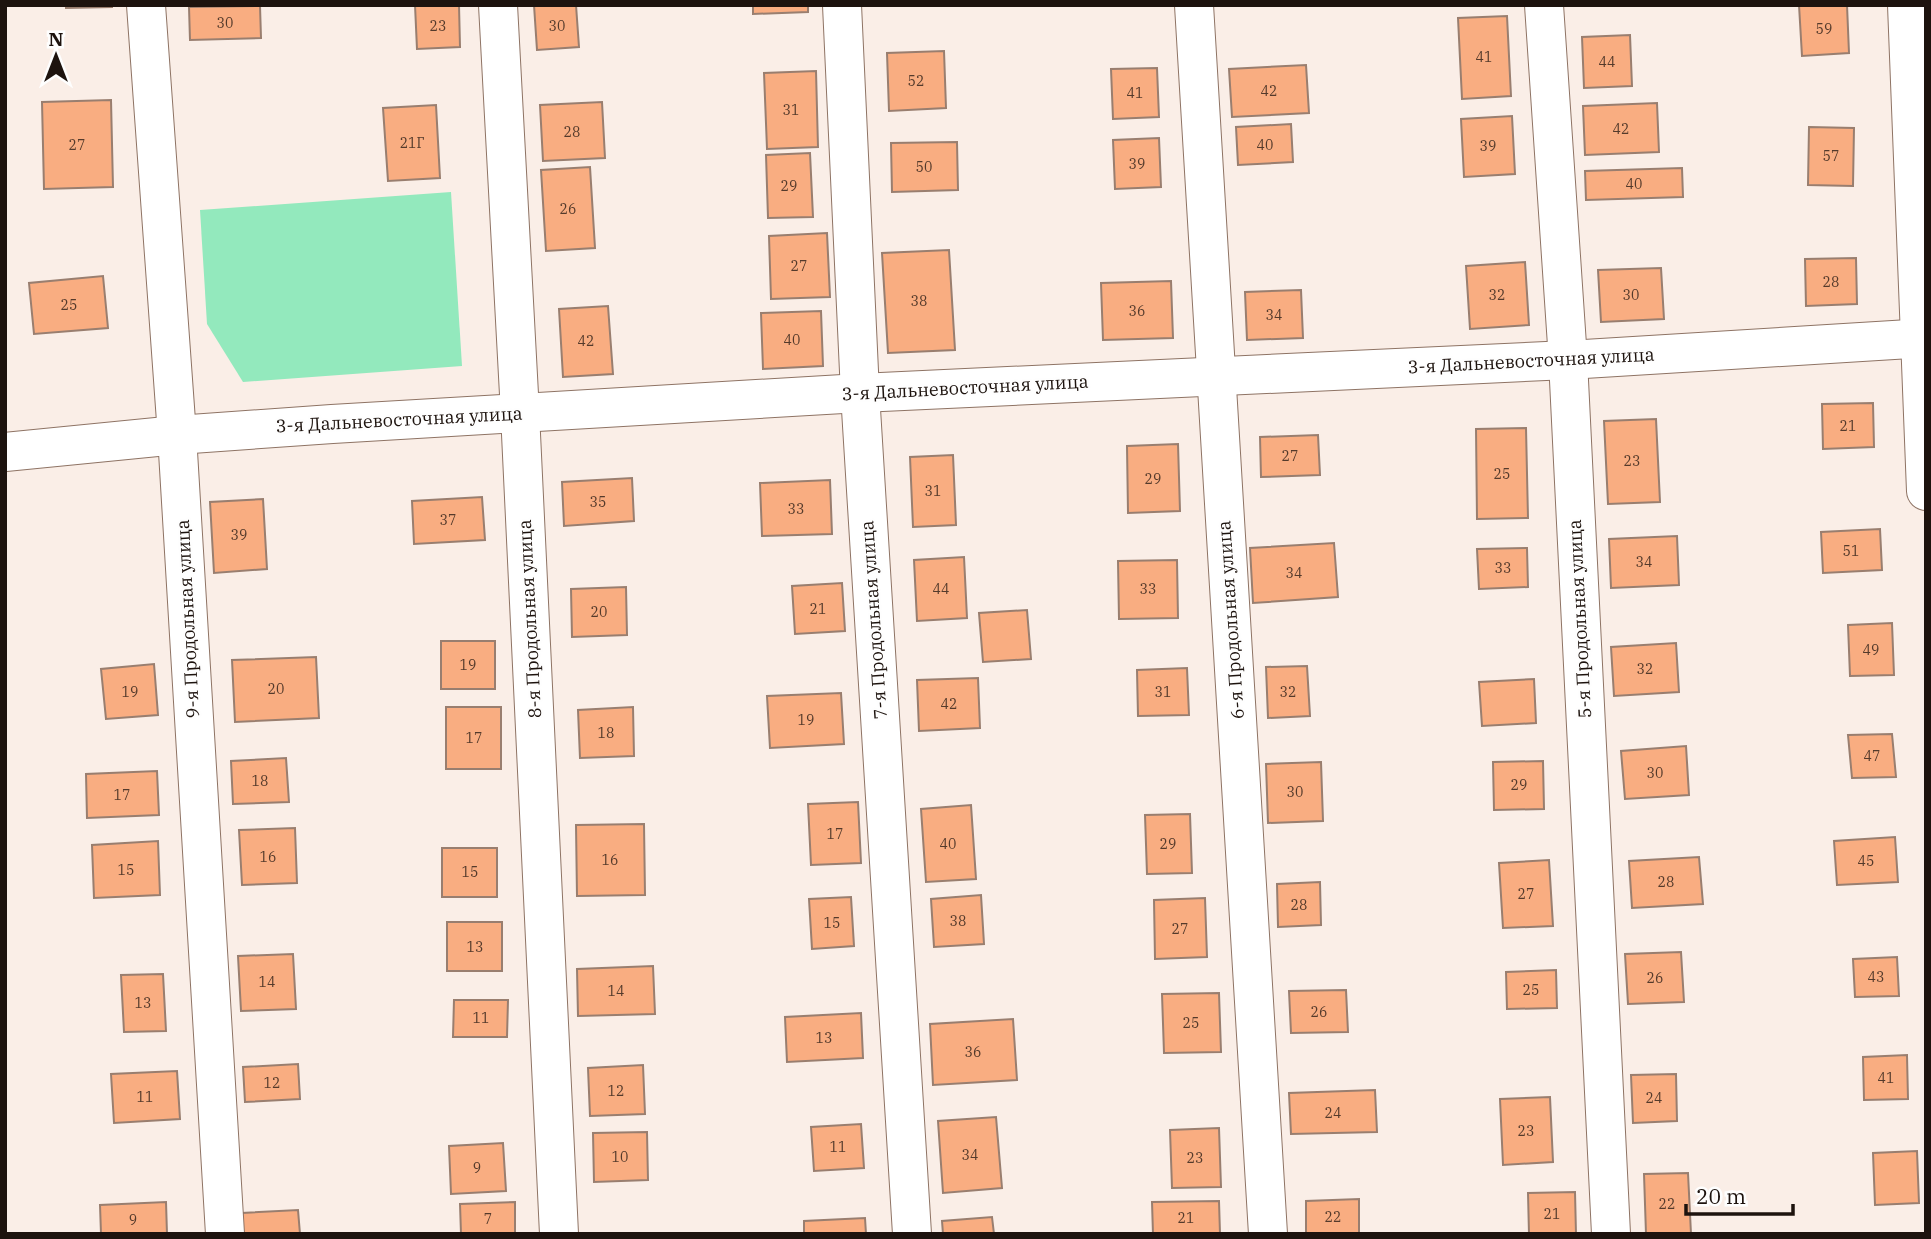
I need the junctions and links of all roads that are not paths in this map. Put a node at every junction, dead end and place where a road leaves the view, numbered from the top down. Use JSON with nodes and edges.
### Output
{"nodes":[{"id":1,"x":146,"y":5,"type":"edge"},
{"id":2,"x":498,"y":5,"type":"edge"},
{"id":3,"x":842,"y":5,"type":"edge"},
{"id":4,"x":1194,"y":5,"type":"edge"},
{"id":5,"x":1544,"y":5,"type":"edge"},
{"id":6,"x":1907,"y":5,"type":"edge"},
{"id":7,"x":1922,"y":339,"type":"edge"},
{"id":8,"x":1567,"y":360,"type":"junction"},
{"id":9,"x":1216,"y":376,"type":"junction"},
{"id":10,"x":860,"y":393,"type":"junction"},
{"id":11,"x":520,"y":413,"type":"junction"},
{"id":12,"x":177,"y":435,"type":"junction"},
{"id":13,"x":5,"y":452,"type":"edge"},
{"id":14,"x":1926,"y":491,"type":"edge"},
{"id":15,"x":225,"y":1234,"type":"edge"},
{"id":16,"x":559,"y":1234,"type":"edge"},
{"id":17,"x":912,"y":1234,"type":"edge"},
{"id":18,"x":1268,"y":1234,"type":"edge"},
{"id":19,"x":1611,"y":1234,"type":"edge"}],
"edges":[{"from":1,"to":12,"type":"street","name":"9-я Продольная улица"},
{"from":2,"to":11,"type":"street","name":"8-я Продольная улица"},
{"from":3,"to":10,"type":"street","name":"7-я Продольная улица"},
{"from":4,"to":9,"type":"street","name":"6-я Продольная улица"},
{"from":5,"to":8,"type":"street","name":"5-я Продольная улица"},
{"from":6,"to":7,"type":"street"},
{"from":7,"to":8,"type":"street","name":"3-я Дальневосточная улица"},
{"from":7,"to":14,"type":"street"},
{"from":8,"to":9,"type":"street","name":"3-я Дальневосточная улица"},
{"from":8,"to":19,"type":"street","name":"5-я Продольная улица"},
{"from":9,"to":10,"type":"street","name":"3-я Дальневосточная улица"},
{"from":9,"to":18,"type":"street","name":"6-я Продольная улица"},
{"from":10,"to":11,"type":"street","name":"3-я Дальневосточная улица"},
{"from":10,"to":17,"type":"street","name":"7-я Продольная улица"},
{"from":11,"to":12,"type":"street","name":"3-я Дальневосточная улица"},
{"from":11,"to":16,"type":"street","name":"8-я Продольная улица"},
{"from":12,"to":13,"type":"street","name":"3-я Дальневосточная улица"},
{"from":12,"to":15,"type":"street","name":"9-я Продольная улица"}]}
